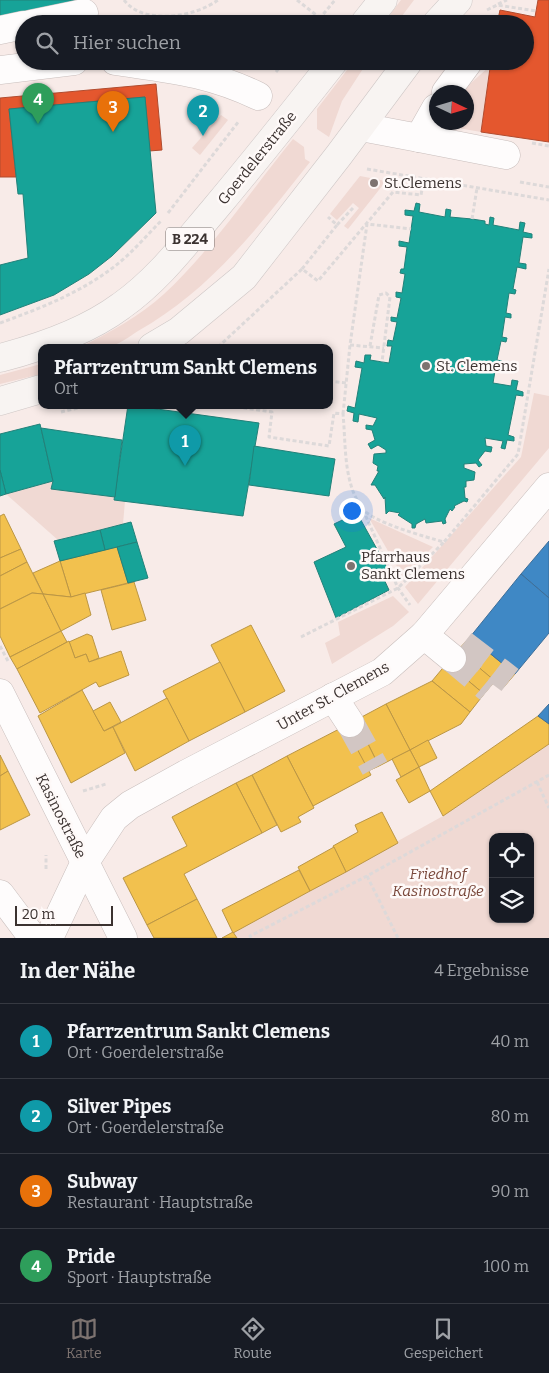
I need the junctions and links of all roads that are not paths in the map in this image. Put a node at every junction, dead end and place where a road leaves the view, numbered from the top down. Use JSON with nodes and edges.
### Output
{"nodes":[{"id":1,"x":383,"y":0,"type":"edge"},
{"id":2,"x":458,"y":0,"type":"edge"},
{"id":3,"x":84,"y":13,"type":"dead end"},
{"id":4,"x":74,"y":15,"type":"edge"},
{"id":5,"x":371,"y":15,"type":"edge"},
{"id":6,"x":444,"y":15,"type":"edge"},
{"id":7,"x":15,"y":27,"type":"edge"},
{"id":8,"x":0,"y":30,"type":"edge"},
{"id":9,"x":15,"y":68,"type":"edge"},
{"id":10,"x":0,"y":70,"type":"edge"},
{"id":11,"x":181,"y":70,"type":"edge"},
{"id":12,"x":327,"y":70,"type":"edge"},
{"id":13,"x":401,"y":70,"type":"edge"},
{"id":14,"x":462,"y":70,"type":"edge"},
{"id":15,"x":451,"y":85,"type":"edge"},
{"id":16,"x":258,"y":96,"type":"road end"},
{"id":17,"x":429,"y":120,"type":"edge"},
{"id":18,"x":361,"y":126,"type":"junction"},
{"id":19,"x":419,"y":138,"type":"junction"},
{"id":20,"x":506,"y":155,"type":"dead end"},
{"id":21,"x":45,"y":344,"type":"edge"},
{"id":22,"x":157,"y":344,"type":"edge"},
{"id":23,"x":38,"y":347,"type":"edge"},
{"id":24,"x":0,"y":358,"type":"edge"},
{"id":25,"x":38,"y":390,"type":"edge"},
{"id":26,"x":0,"y":400,"type":"edge"},
{"id":27,"x":549,"y":487,"type":"edge"},
{"id":28,"x":424,"y":623,"type":"junction"},
{"id":29,"x":457,"y":651,"type":"tunnel mouth"},
{"id":30,"x":0,"y":693,"type":"edge"},
{"id":31,"x":333,"y":698,"type":"junction"},
{"id":32,"x":350,"y":723,"type":"tunnel mouth"},
{"id":33,"x":85,"y":862,"type":"junction"},
{"id":34,"x":0,"y":894,"type":"edge"},
{"id":35,"x":33,"y":938,"type":"edge"},
{"id":36,"x":49,"y":938,"type":"edge"},
{"id":37,"x":123,"y":938,"type":"edge"}],
"edges":[{"from":1,"to":5,"type":"main road"},
{"from":2,"to":6,"type":"main road"},
{"from":3,"to":4,"type":"street"},
{"from":7,"to":8,"type":"street"},
{"from":9,"to":10,"type":"street"},
{"from":11,"to":16,"type":"street"},
{"from":12,"to":21,"type":"main road","name":"Goerdelerstraße","number":"B 224"},
{"from":13,"to":18,"type":"main road"},
{"from":14,"to":15,"type":"street"},
{"from":17,"to":19,"type":"street"},
{"from":18,"to":19,"type":"street"},
{"from":18,"to":22,"type":"main road"},
{"from":19,"to":20,"type":"street"},
{"from":23,"to":24,"type":"main road","name":"Goerdelerstraße","number":"B 224"},
{"from":25,"to":26,"type":"main road"},
{"from":27,"to":28,"type":"street","name":"Unter St. Clemens"},
{"from":28,"to":29,"type":"street"},
{"from":28,"to":31,"type":"street","name":"Unter St. Clemens"},
{"from":30,"to":33,"type":"street","name":"Kasinostraße"},
{"from":31,"to":32,"type":"street"},
{"from":31,"to":33,"type":"street","name":"Unter St. Clemens"},
{"from":33,"to":36,"type":"street","name":"Unter St. Clemens"},
{"from":33,"to":37,"type":"street","name":"Kasinostraße"},
{"from":34,"to":35,"type":"street"}]}
